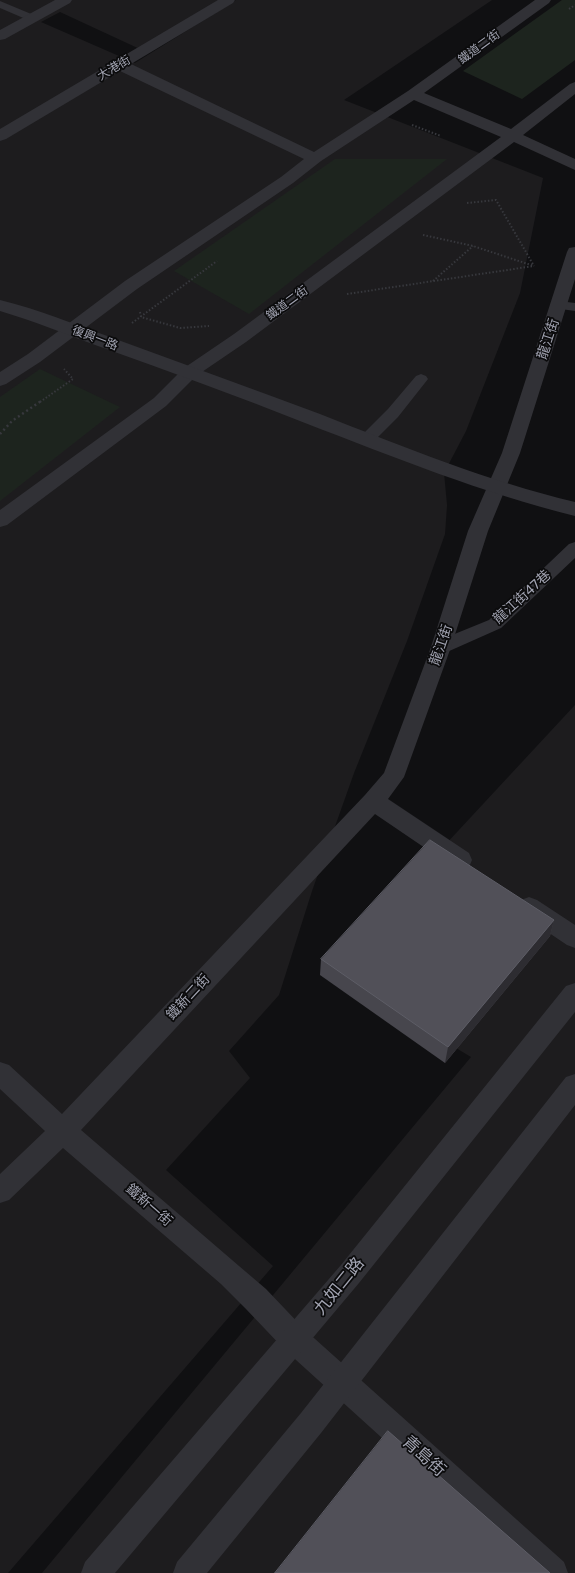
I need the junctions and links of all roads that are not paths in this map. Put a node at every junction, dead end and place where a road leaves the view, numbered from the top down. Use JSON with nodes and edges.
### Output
{"nodes":[{"id":1,"x":65,"y":0,"type":"edge"},
{"id":2,"x":228,"y":0,"type":"edge"},
{"id":3,"x":544,"y":0,"type":"edge"},
{"id":4,"x":0,"y":4,"type":"edge"},
{"id":5,"x":32,"y":18,"type":"junction"},
{"id":6,"x":0,"y":36,"type":"edge"},
{"id":7,"x":120,"y":65,"type":"junction"},
{"id":8,"x":575,"y":88,"type":"edge"},
{"id":9,"x":413,"y":94,"type":"junction"},
{"id":10,"x":0,"y":136,"type":"edge"},
{"id":11,"x":511,"y":136,"type":"junction"},
{"id":12,"x":315,"y":158,"type":"junction"},
{"id":13,"x":575,"y":165,"type":"edge"},
{"id":14,"x":575,"y":252,"type":"edge"},
{"id":15,"x":0,"y":305,"type":"edge"},
{"id":16,"x":567,"y":306,"type":"edge"},
{"id":17,"x":70,"y":329,"type":"junction"},
{"id":18,"x":190,"y":372,"type":"junction"},
{"id":19,"x":421,"y":379,"type":"dead end"},
{"id":20,"x":0,"y":380,"type":"edge"},
{"id":21,"x":367,"y":439,"type":"junction"},
{"id":22,"x":497,"y":487,"type":"junction"},
{"id":23,"x":575,"y":509,"type":"edge"},
{"id":24,"x":0,"y":520,"type":"edge"},
{"id":25,"x":575,"y":548,"type":"edge"},
{"id":26,"x":441,"y":648,"type":"junction"},
{"id":27,"x":373,"y":801,"type":"junction"},
{"id":28,"x":475,"y":870,"type":"edge"},
{"id":29,"x":513,"y":896,"type":"edge"},
{"id":30,"x":575,"y":938,"type":"edge"},
{"id":31,"x":575,"y":994,"type":"edge"},
{"id":32,"x":0,"y":1073,"type":"edge"},
{"id":33,"x":575,"y":1085,"type":"edge"},
{"id":34,"x":63,"y":1131,"type":"junction"},
{"id":35,"x":0,"y":1191,"type":"edge"},
{"id":36,"x":295,"y":1340,"type":"junction"},
{"id":37,"x":342,"y":1383,"type":"junction"},
{"id":38,"x":96,"y":1573,"type":"edge"},
{"id":39,"x":188,"y":1573,"type":"edge"},
{"id":40,"x":552,"y":1573,"type":"edge"}],
"edges":[{"from":1,"to":5,"type":"street"},
{"from":2,"to":7,"type":"street","name":"大港街"},
{"from":3,"to":9,"type":"street","name":"鐵道二街"},
{"from":4,"to":5,"type":"lane"},
{"from":5,"to":6,"type":"street"},
{"from":7,"to":10,"type":"street","name":"大港街"},
{"from":7,"to":12,"type":"street"},
{"from":8,"to":11,"type":"street","name":"鐵道二街"},
{"from":9,"to":11,"type":"street"},
{"from":9,"to":12,"type":"street","name":"鐵道二街"},
{"from":11,"to":13,"type":"street"},
{"from":11,"to":18,"type":"street","name":"鐵道二街"},
{"from":12,"to":17,"type":"street","name":"鐵道二街"},
{"from":14,"to":16,"type":"street","name":"龍江街"},
{"from":15,"to":17,"type":"street","name":"復興一路"},
{"from":16,"to":22,"type":"street","name":"龍江街"},
{"from":17,"to":18,"type":"street","name":"復興一路"},
{"from":17,"to":20,"type":"street","name":"鐵道二街"},
{"from":18,"to":21,"type":"street","name":"復興一路"},
{"from":18,"to":24,"type":"street","name":"鐵道二街"},
{"from":19,"to":21,"type":"lane"},
{"from":21,"to":22,"type":"street","name":"復興一路"},
{"from":22,"to":23,"type":"street","name":"復興一路"},
{"from":22,"to":26,"type":"street","name":"龍江街"},
{"from":25,"to":26,"type":"lane","name":"龍江街47巷"},
{"from":26,"to":27,"type":"street","name":"龍江街"},
{"from":27,"to":28,"type":"street"},
{"from":27,"to":34,"type":"street","name":"鐵新二街"},
{"from":29,"to":30,"type":"street"},
{"from":31,"to":36,"type":"street","name":"九如二路"},
{"from":32,"to":34,"type":"street","name":"鐵新一街"},
{"from":33,"to":37,"type":"street"},
{"from":34,"to":35,"type":"street","name":"鐵新二街"},
{"from":34,"to":36,"type":"street","name":"鐵新一街"},
{"from":36,"to":37,"type":"street","name":"青島街"},
{"from":36,"to":38,"type":"street","name":"九如二路"},
{"from":37,"to":39,"type":"street"},
{"from":37,"to":40,"type":"street","name":"青島街"}]}
